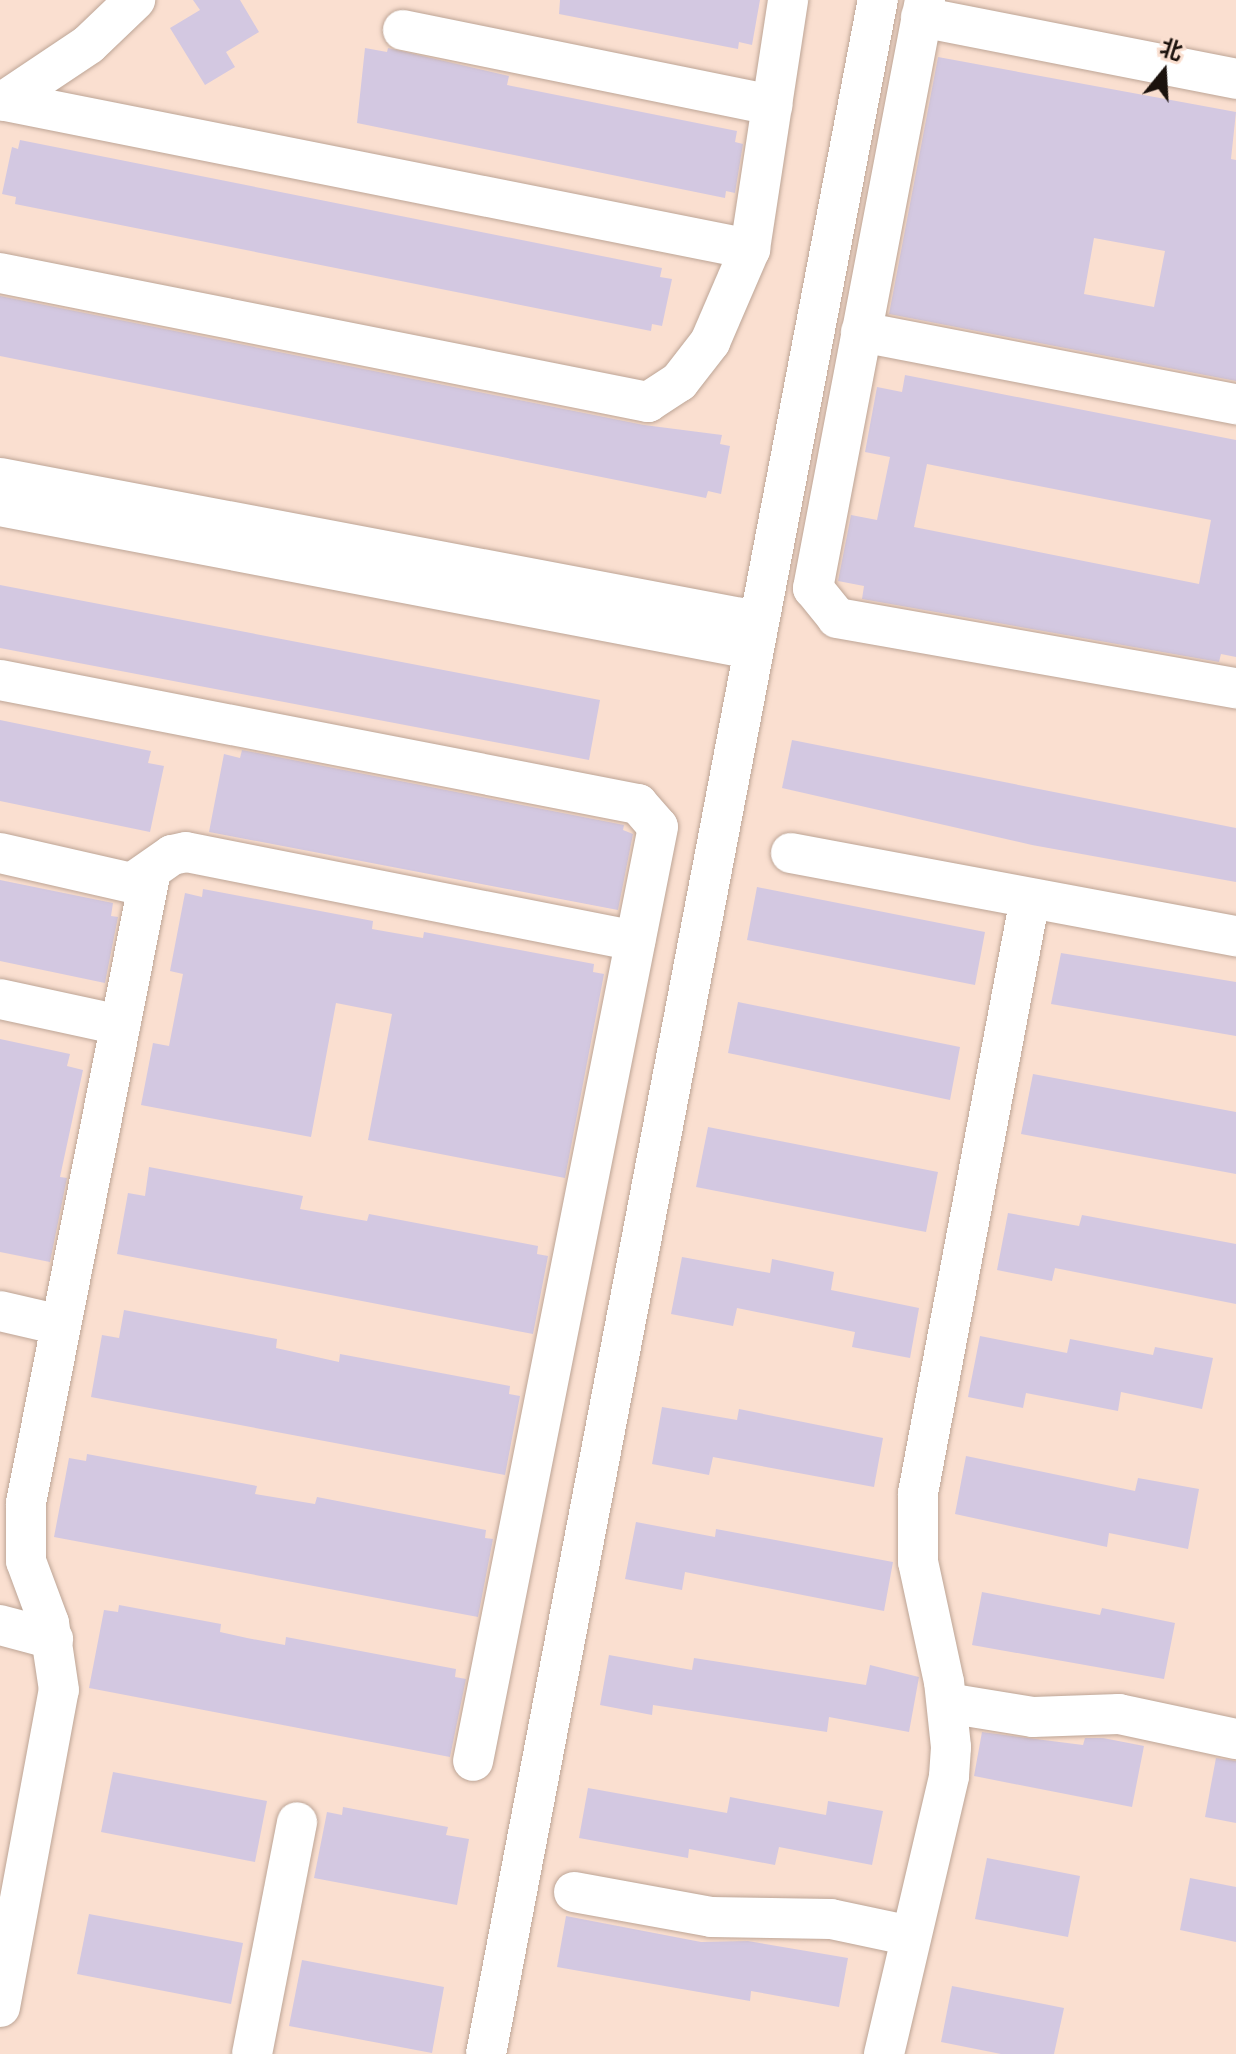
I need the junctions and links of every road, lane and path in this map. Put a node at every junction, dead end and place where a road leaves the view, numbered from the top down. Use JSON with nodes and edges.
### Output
{"nodes":[{"id":1,"x":135,"y":0,"type":"edge"},
{"id":2,"x":788,"y":0,"type":"edge"},
{"id":3,"x":878,"y":0,"type":"edge"},
{"id":4,"x":923,"y":8,"type":"edge"},
{"id":5,"x":403,"y":30,"type":"dead end"},
{"id":6,"x":1236,"y":79,"type":"edge"},
{"id":7,"x":2,"y":100,"type":"edge"},
{"id":8,"x":772,"y":105,"type":"junction"},
{"id":9,"x":750,"y":249,"type":"junction"},
{"id":10,"x":0,"y":273,"type":"edge"},
{"id":11,"x":861,"y":332,"type":"junction"},
{"id":12,"x":1236,"y":404,"type":"edge"},
{"id":13,"x":0,"y":478,"type":"edge"},
{"id":14,"x":0,"y":506,"type":"edge"},
{"id":15,"x":754,"y":635,"type":"junction"},
{"id":16,"x":0,"y":680,"type":"edge"},
{"id":17,"x":1236,"y":688,"type":"edge"},
{"id":18,"x":0,"y":853,"type":"edge"},
{"id":19,"x":791,"y":853,"type":"dead end"},
{"id":20,"x":150,"y":875,"type":"junction"},
{"id":21,"x":1030,"y":898,"type":"junction"},
{"id":22,"x":1236,"y":936,"type":"edge"},
{"id":23,"x":635,"y":941,"type":"junction"},
{"id":24,"x":0,"y":999,"type":"edge"},
{"id":25,"x":120,"y":1025,"type":"junction"},
{"id":26,"x":0,"y":1311,"type":"edge"},
{"id":27,"x":60,"y":1325,"type":"junction"},
{"id":28,"x":0,"y":1625,"type":"edge"},
{"id":29,"x":53,"y":1639,"type":"junction"},
{"id":30,"x":947,"y":1703,"type":"junction"},
{"id":31,"x":1236,"y":1739,"type":"edge"},
{"id":32,"x":473,"y":1761,"type":"dead end"},
{"id":33,"x":297,"y":1822,"type":"dead end"},
{"id":34,"x":574,"y":1892,"type":"dead end"},
{"id":35,"x":8,"y":1915,"type":"edge"},
{"id":36,"x":911,"y":1936,"type":"junction"},
{"id":37,"x":0,"y":2007,"type":"edge"},
{"id":38,"x":252,"y":2054,"type":"edge"},
{"id":39,"x":486,"y":2054,"type":"edge"},
{"id":40,"x":884,"y":2054,"type":"edge"}],
"edges":[{"from":1,"to":7,"type":"street"},
{"from":2,"to":8,"type":"street"},
{"from":3,"to":15,"type":"street"},
{"from":4,"to":6,"type":"street"},
{"from":4,"to":11,"type":"street"},
{"from":5,"to":8,"type":"street"},
{"from":7,"to":9,"type":"street"},
{"from":8,"to":9,"type":"street"},
{"from":9,"to":10,"type":"street"},
{"from":11,"to":12,"type":"street"},
{"from":11,"to":17,"type":"street"},
{"from":13,"to":15,"type":"street"},
{"from":14,"to":15,"type":"street"},
{"from":15,"to":39,"type":"street"},
{"from":16,"to":23,"type":"street"},
{"from":18,"to":20,"type":"street"},
{"from":19,"to":21,"type":"street"},
{"from":20,"to":23,"type":"street"},
{"from":20,"to":25,"type":"street"},
{"from":21,"to":22,"type":"street"},
{"from":21,"to":30,"type":"street"},
{"from":23,"to":32,"type":"street"},
{"from":24,"to":25,"type":"street"},
{"from":25,"to":27,"type":"street"},
{"from":26,"to":27,"type":"street"},
{"from":27,"to":29,"type":"street"},
{"from":28,"to":29,"type":"street"},
{"from":29,"to":35,"type":"street"},
{"from":30,"to":31,"type":"street"},
{"from":30,"to":36,"type":"street"},
{"from":33,"to":38,"type":"street"},
{"from":34,"to":36,"type":"street"},
{"from":35,"to":37,"type":"street"},
{"from":36,"to":40,"type":"street"}]}
